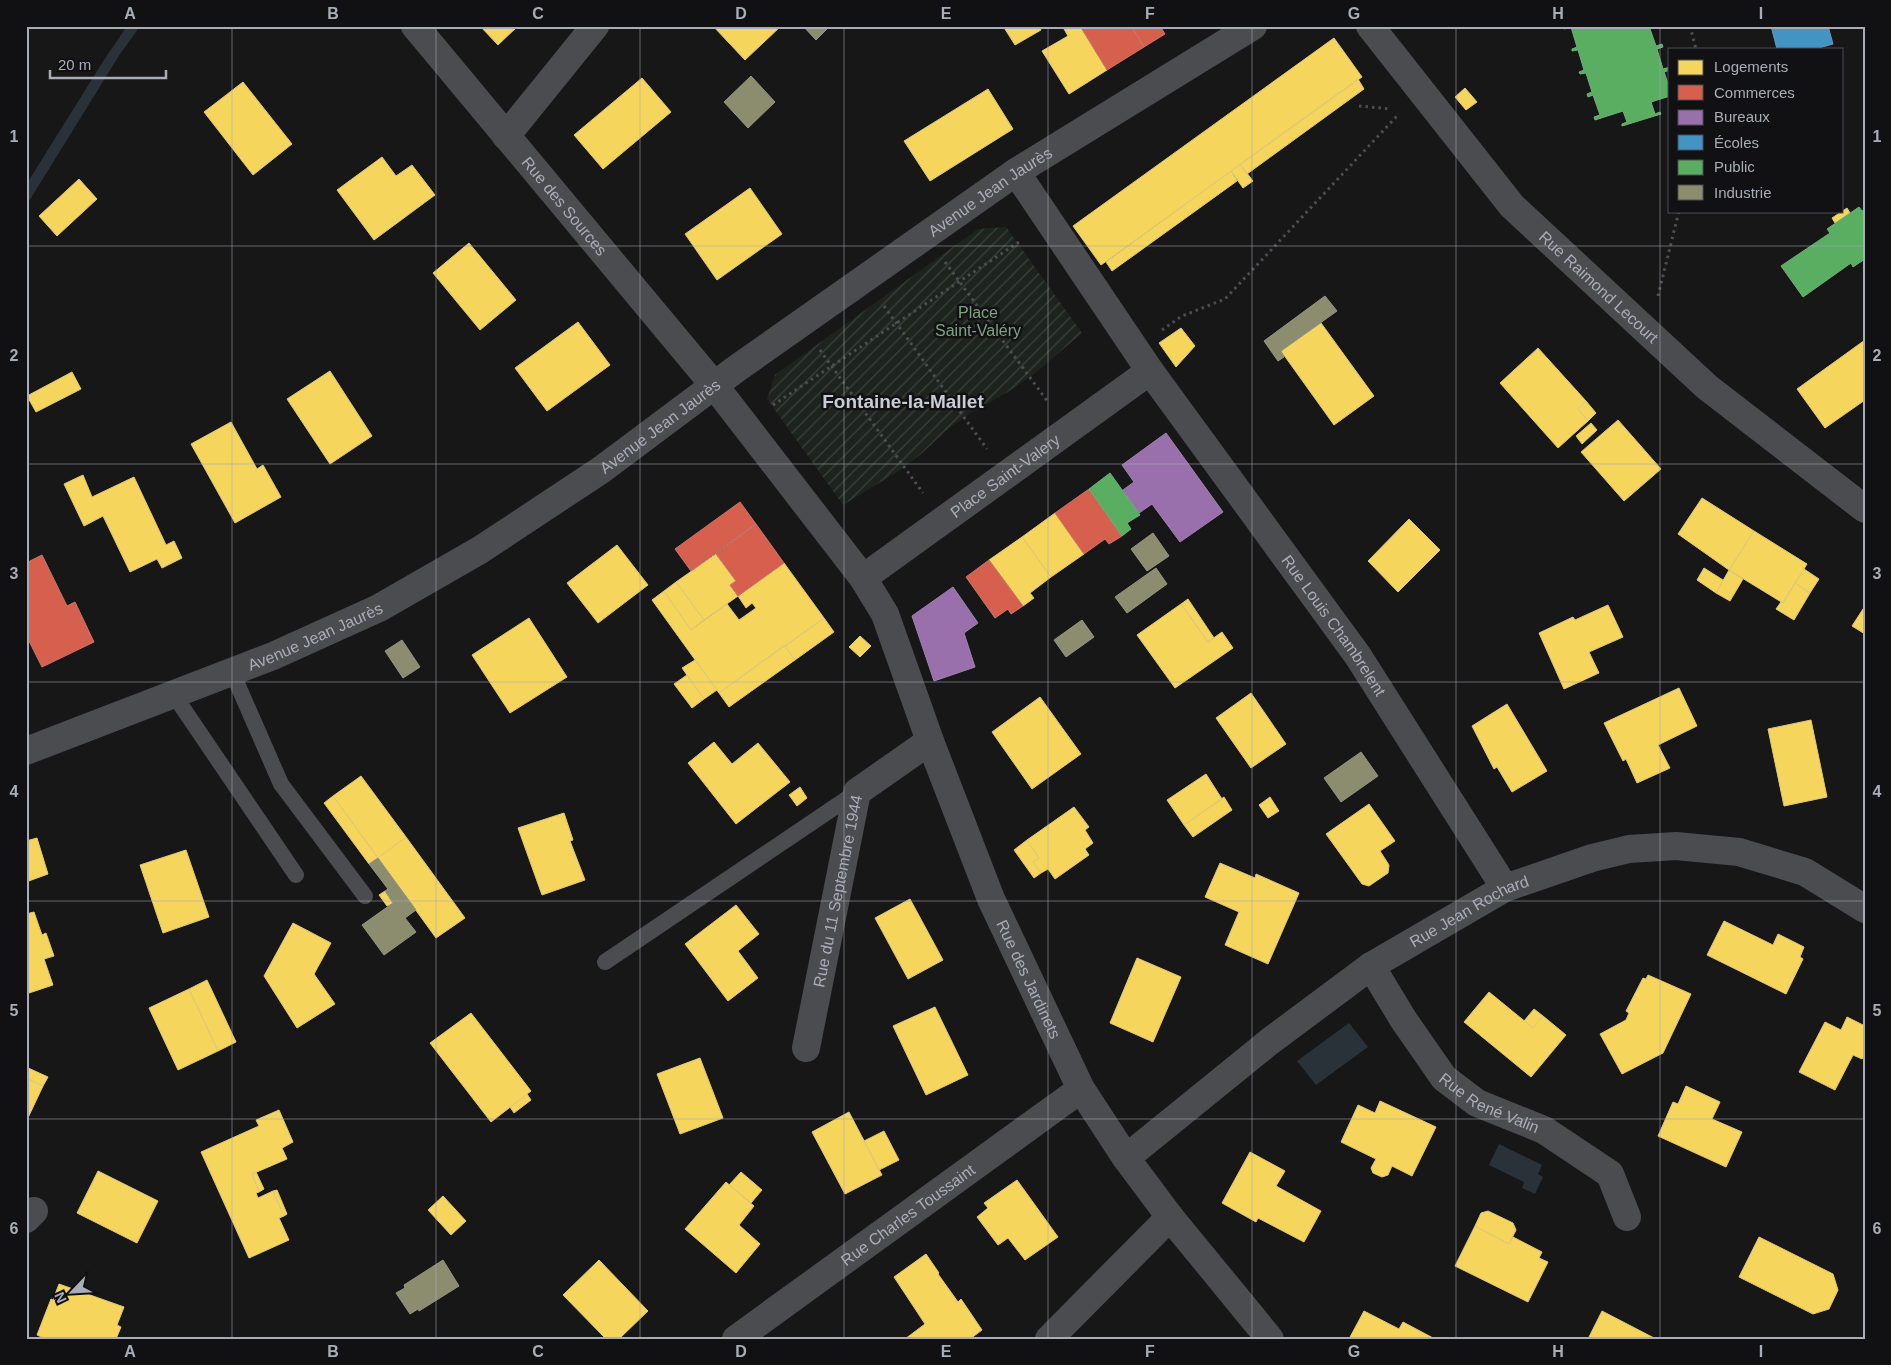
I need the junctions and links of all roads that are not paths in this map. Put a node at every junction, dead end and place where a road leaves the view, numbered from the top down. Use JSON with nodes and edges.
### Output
{"nodes":[{"id":1,"x":415,"y":26,"type":"edge"},
{"id":2,"x":596,"y":26,"type":"edge"},
{"id":3,"x":1253,"y":26,"type":"edge"},
{"id":4,"x":1370,"y":26,"type":"edge"},
{"id":5,"x":506,"y":136,"type":"junction"},
{"id":6,"x":1016,"y":172,"type":"junction"},
{"id":7,"x":1150,"y":371,"type":"junction"},
{"id":8,"x":714,"y":385,"type":"junction"},
{"id":9,"x":1865,"y":510,"type":"edge"},
{"id":10,"x":863,"y":578,"type":"junction"},
{"id":11,"x":232,"y":672,"type":"junction"},
{"id":12,"x":174,"y":695,"type":"junction"},
{"id":13,"x":930,"y":741,"type":"junction"},
{"id":14,"x":26,"y":751,"type":"edge"},
{"id":15,"x":857,"y":792,"type":"junction"},
{"id":16,"x":296,"y":875,"type":"dead end"},
{"id":17,"x":1505,"y":888,"type":"junction"},
{"id":18,"x":365,"y":896,"type":"dead end"},
{"id":19,"x":1865,"y":909,"type":"edge"},
{"id":20,"x":605,"y":962,"type":"dead end"},
{"id":21,"x":1371,"y":966,"type":"junction"},
{"id":22,"x":806,"y":1048,"type":"dead end"},
{"id":23,"x":1081,"y":1089,"type":"junction"},
{"id":24,"x":1126,"y":1158,"type":"junction"},
{"id":25,"x":1170,"y":1217,"type":"junction"},
{"id":26,"x":1627,"y":1217,"type":"dead end"},
{"id":27,"x":736,"y":1339,"type":"edge"},
{"id":28,"x":1049,"y":1339,"type":"edge"},
{"id":29,"x":1270,"y":1339,"type":"edge"}],
"edges":[{"from":1,"to":5,"type":"street","name":"Rue des Sources"},
{"from":2,"to":5,"type":"street"},
{"from":3,"to":6,"type":"street","name":"Avenue Jean Jaurès"},
{"from":4,"to":9,"type":"street","name":"Rue Raimond Lecourt"},
{"from":5,"to":8,"type":"street","name":"Rue des Sources"},
{"from":6,"to":7,"type":"street"},
{"from":6,"to":8,"type":"street","name":"Avenue Jean Jaurès"},
{"from":7,"to":10,"type":"street","name":"Place Saint-Valery"},
{"from":7,"to":17,"type":"street","name":"Rue Louis Chambrelent"},
{"from":8,"to":10,"type":"street"},
{"from":8,"to":11,"type":"street","name":"Avenue Jean Jaurès"},
{"from":10,"to":13,"type":"street","name":"Rue des Jardinets"},
{"from":11,"to":12,"type":"street","name":"Avenue Jean Jaurès"},
{"from":11,"to":18,"type":"lane"},
{"from":12,"to":14,"type":"street","name":"Avenue Jean Jaurès"},
{"from":12,"to":16,"type":"lane"},
{"from":13,"to":15,"type":"street","name":"Rue du 11 Septembre 1944"},
{"from":13,"to":23,"type":"street","name":"Rue des Jardinets"},
{"from":15,"to":20,"type":"lane"},
{"from":15,"to":22,"type":"street","name":"Rue du 11 Septembre 1944"},
{"from":17,"to":19,"type":"street","name":"Rue Jean Rochard"},
{"from":17,"to":21,"type":"street","name":"Rue Jean Rochard"},
{"from":21,"to":24,"type":"street","name":"Rue Jean Rochard"},
{"from":21,"to":26,"type":"street","name":"Rue René Valin"},
{"from":23,"to":24,"type":"street","name":"Rue des Jardinets"},
{"from":23,"to":27,"type":"street","name":"Rue Charles Toussaint"},
{"from":24,"to":25,"type":"street","name":"Rue des Jardinets"},
{"from":25,"to":28,"type":"street"},
{"from":25,"to":29,"type":"street","name":"Rue des Jardinets"}]}
